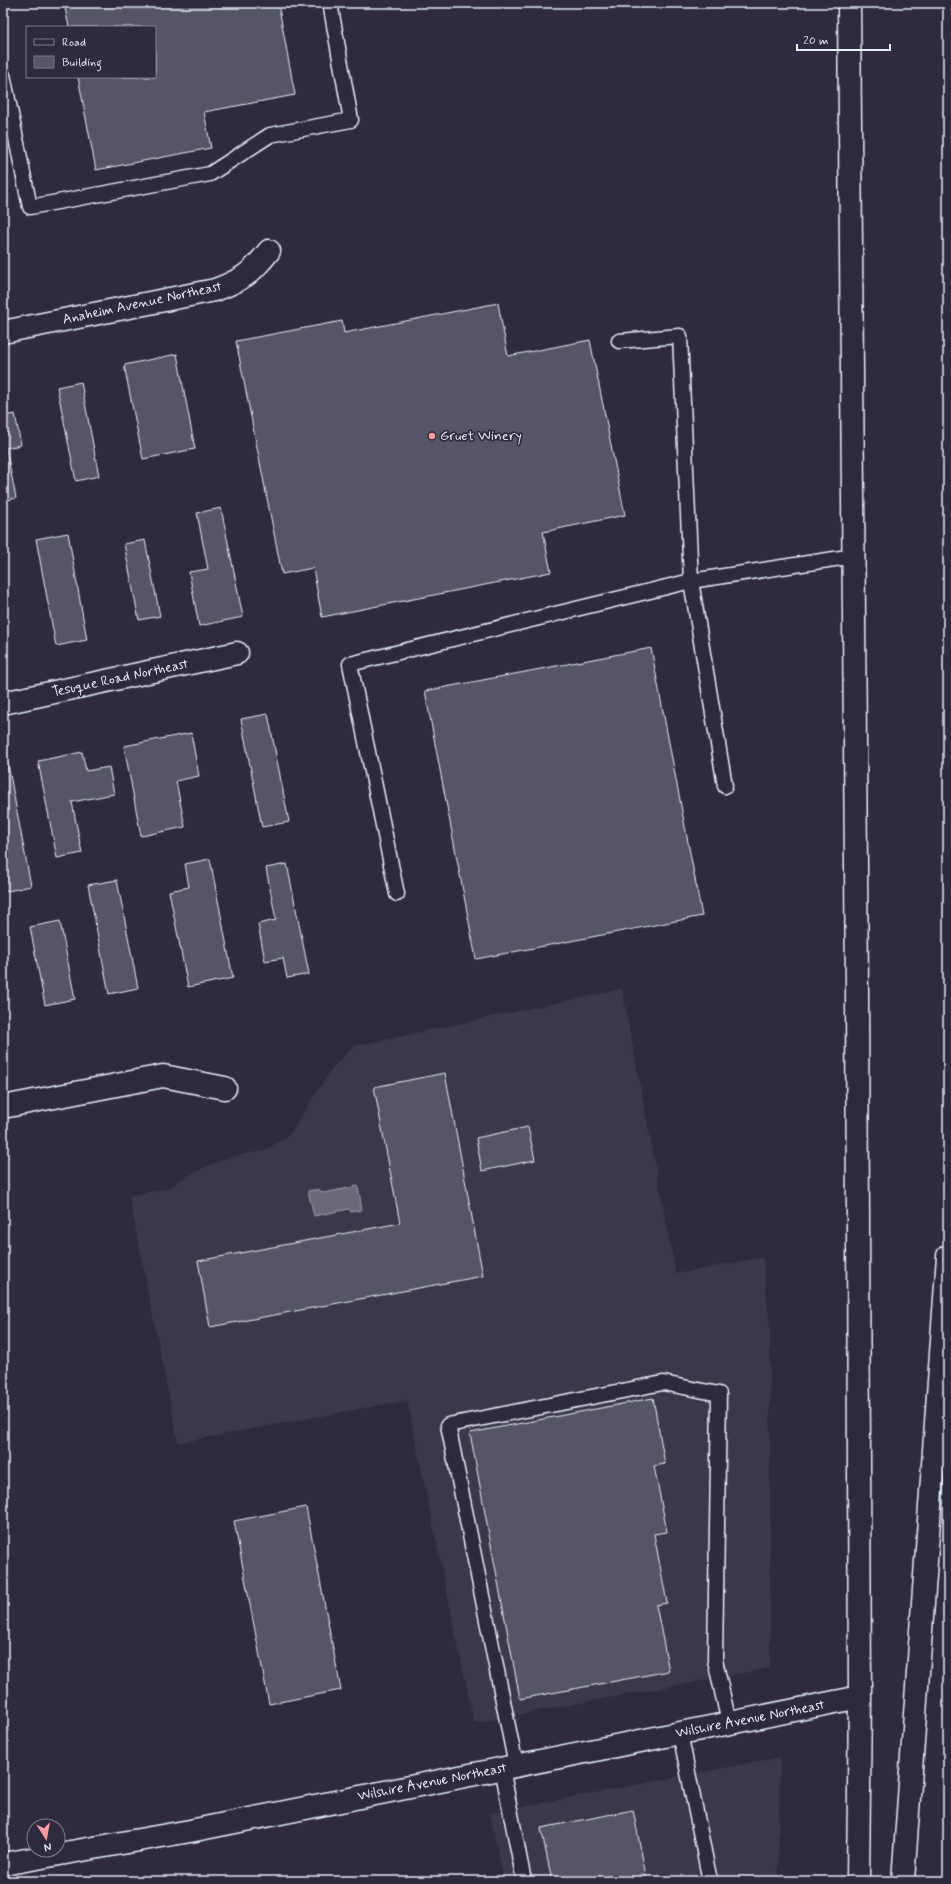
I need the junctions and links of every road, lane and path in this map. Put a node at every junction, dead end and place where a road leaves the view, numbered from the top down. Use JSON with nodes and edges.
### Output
{"nodes":[{"id":1,"x":330,"y":3,"type":"edge"},
{"id":2,"x":849,"y":3,"type":"edge"},
{"id":3,"x":3,"y":75,"type":"edge"},
{"id":4,"x":269,"y":251,"type":"dead end"},
{"id":5,"x":3,"y":332,"type":"edge"},
{"id":6,"x":619,"y":341,"type":"dead end"},
{"id":7,"x":854,"y":556,"type":"junction"},
{"id":8,"x":691,"y":581,"type":"junction"},
{"id":9,"x":237,"y":653,"type":"dead end"},
{"id":10,"x":3,"y":703,"type":"edge"},
{"id":11,"x":725,"y":786,"type":"dead end"},
{"id":12,"x":397,"y":894,"type":"dead end"},
{"id":13,"x":225,"y":1088,"type":"dead end"},
{"id":14,"x":3,"y":1107,"type":"edge"},
{"id":15,"x":948,"y":1256,"type":"edge"},
{"id":16,"x":860,"y":1697,"type":"junction"},
{"id":17,"x":729,"y":1723,"type":"junction"},
{"id":18,"x":680,"y":1733,"type":"junction"},
{"id":19,"x":509,"y":1767,"type":"junction"},
{"id":20,"x":3,"y":1864,"type":"edge"},
{"id":21,"x":524,"y":1881,"type":"edge"},
{"id":22,"x":710,"y":1881,"type":"edge"},
{"id":23,"x":858,"y":1881,"type":"edge"},
{"id":24,"x":903,"y":1881,"type":"edge"}],
"edges":[{"from":1,"to":3,"type":"lane"},
{"from":2,"to":7,"type":"main road"},
{"from":4,"to":5,"type":"main road","name":"Anaheim Avenue Northeast"},
{"from":6,"to":8,"type":"lane"},
{"from":7,"to":8,"type":"lane"},
{"from":7,"to":16,"type":"main road"},
{"from":8,"to":11,"type":"lane"},
{"from":8,"to":12,"type":"lane"},
{"from":9,"to":10,"type":"main road","name":"Tesuque Road Northeast"},
{"from":13,"to":14,"type":"main road"},
{"from":15,"to":24,"type":"main road"},
{"from":16,"to":17,"type":"main road","name":"Wilshire Avenue Northeast"},
{"from":16,"to":23,"type":"main road"},
{"from":17,"to":18,"type":"main road","name":"Wilshire Avenue Northeast"},
{"from":17,"to":19,"type":"lane"},
{"from":18,"to":19,"type":"main road","name":"Wilshire Avenue Northeast"},
{"from":18,"to":22,"type":"lane"},
{"from":19,"to":20,"type":"main road","name":"Wilshire Avenue Northeast"},
{"from":19,"to":21,"type":"lane"}]}
